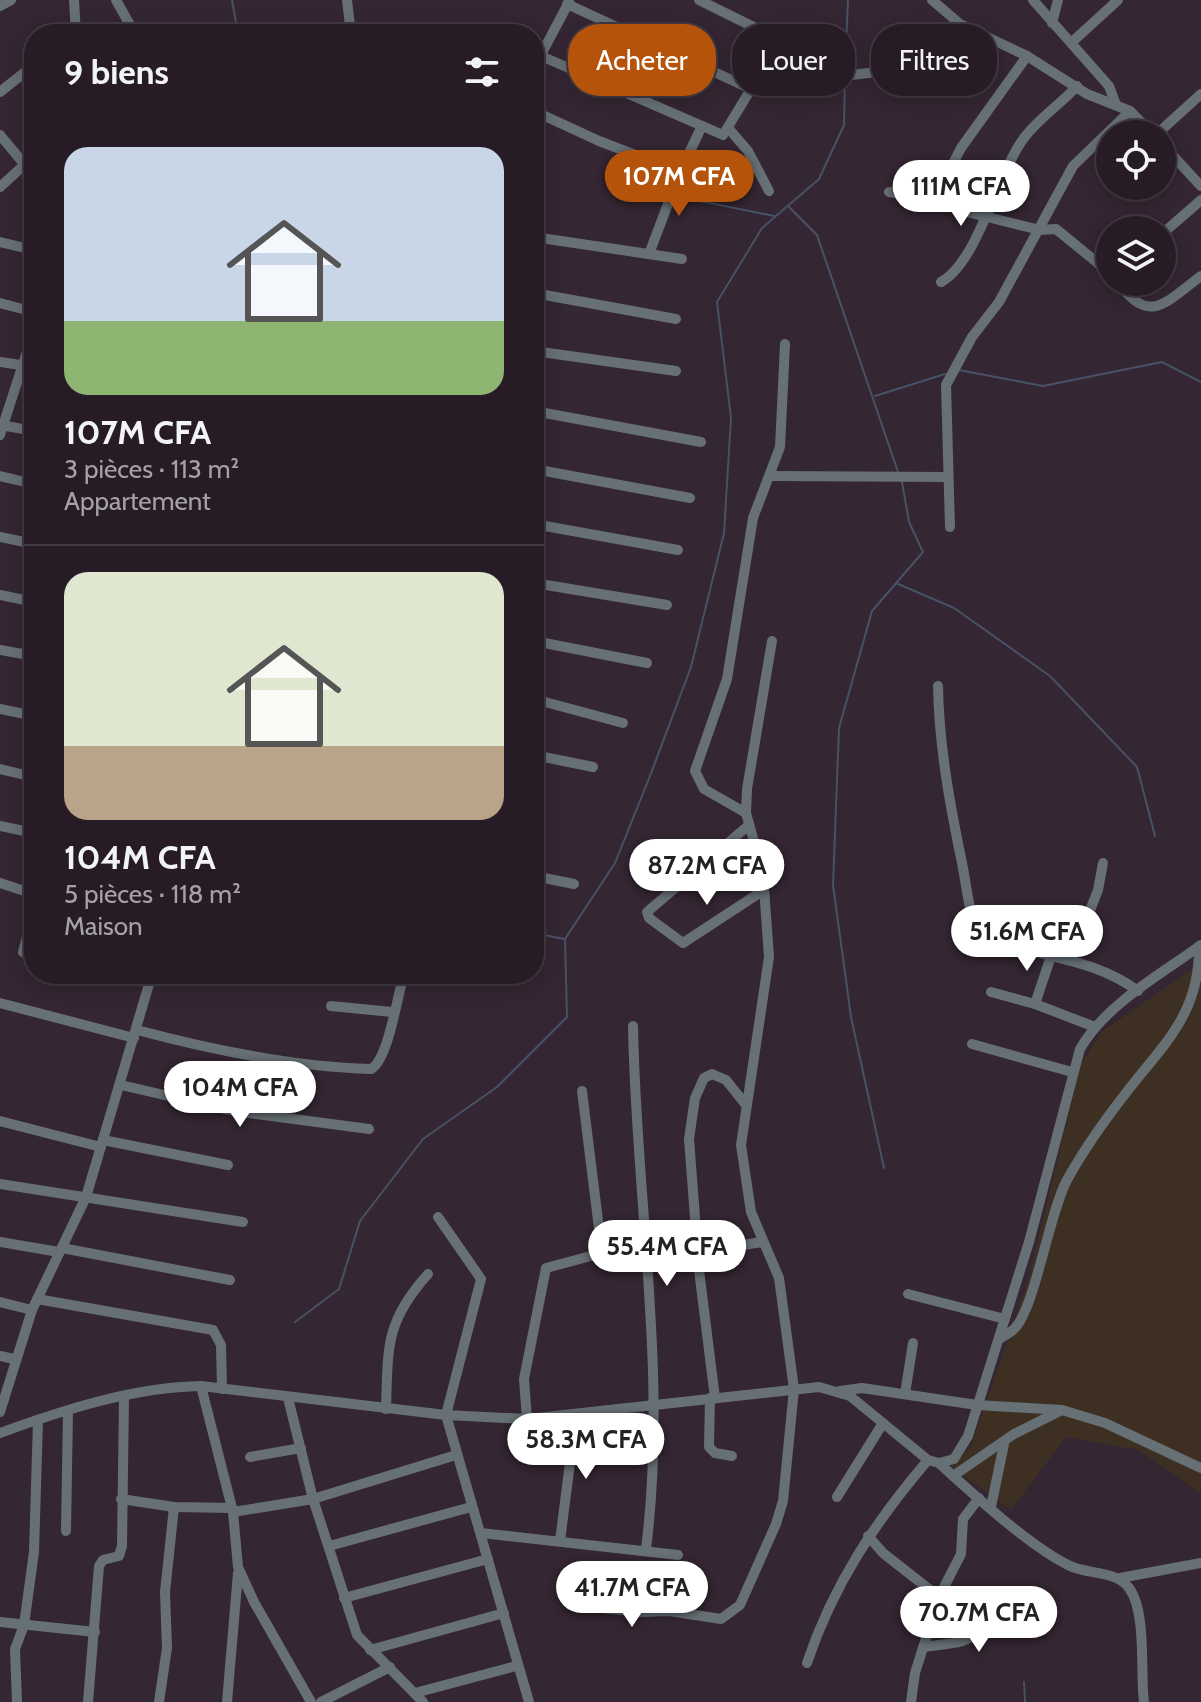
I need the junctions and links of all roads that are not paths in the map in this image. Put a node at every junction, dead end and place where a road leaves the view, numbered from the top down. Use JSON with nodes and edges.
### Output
{"nodes":[{"id":1,"x":11,"y":0,"type":"edge"},
{"id":2,"x":74,"y":0,"type":"edge"},
{"id":3,"x":116,"y":0,"type":"edge"},
{"id":4,"x":347,"y":0,"type":"edge"},
{"id":5,"x":699,"y":0,"type":"edge"},
{"id":6,"x":932,"y":0,"type":"edge"},
{"id":7,"x":1033,"y":0,"type":"edge"},
{"id":8,"x":1058,"y":0,"type":"edge"},
{"id":9,"x":1118,"y":0,"type":"edge"},
{"id":10,"x":568,"y":1,"type":"edge"},
{"id":11,"x":0,"y":6,"type":"edge"},
{"id":12,"x":1052,"y":23,"type":"junction"},
{"id":13,"x":74,"y":24,"type":"edge"},
{"id":14,"x":129,"y":24,"type":"edge"},
{"id":15,"x":350,"y":24,"type":"edge"},
{"id":16,"x":749,"y":24,"type":"edge"},
{"id":17,"x":964,"y":24,"type":"edge"},
{"id":18,"x":997,"y":41,"type":"edge"},
{"id":19,"x":1071,"y":43,"type":"junction"},
{"id":20,"x":544,"y":50,"type":"edge"},
{"id":21,"x":1027,"y":56,"type":"junction"},
{"id":22,"x":544,"y":57,"type":"edge"},
{"id":23,"x":24,"y":73,"type":"edge"},
{"id":24,"x":732,"y":80,"type":"edge"},
{"id":25,"x":1077,"y":86,"type":"junction"},
{"id":26,"x":0,"y":92,"type":"edge"},
{"id":27,"x":1201,"y":94,"type":"edge"},
{"id":28,"x":747,"y":96,"type":"edge"},
{"id":29,"x":1116,"y":105,"type":"junction"},
{"id":30,"x":1130,"y":111,"type":"junction"},
{"id":31,"x":544,"y":116,"type":"edge"},
{"id":32,"x":1140,"y":120,"type":"edge"},
{"id":33,"x":1171,"y":120,"type":"edge"},
{"id":34,"x":702,"y":126,"type":"junction"},
{"id":35,"x":729,"y":129,"type":"junction"},
{"id":36,"x":0,"y":135,"type":"edge"},
{"id":37,"x":1176,"y":160,"type":"edge"},
{"id":38,"x":24,"y":164,"type":"edge"},
{"id":39,"x":24,"y":166,"type":"edge"},
{"id":40,"x":680,"y":172,"type":"junction"},
{"id":41,"x":1198,"y":177,"type":"edge"},
{"id":42,"x":0,"y":187,"type":"edge"},
{"id":43,"x":769,"y":191,"type":"dead end"},
{"id":44,"x":889,"y":192,"type":"dead end"},
{"id":45,"x":934,"y":200,"type":"junction"},
{"id":46,"x":1201,"y":200,"type":"edge"},
{"id":47,"x":984,"y":217,"type":"junction"},
{"id":48,"x":1176,"y":222,"type":"edge"},
{"id":49,"x":1040,"y":230,"type":"junction"},
{"id":50,"x":544,"y":238,"type":"edge"},
{"id":51,"x":0,"y":242,"type":"edge"},
{"id":52,"x":24,"y":248,"type":"edge"},
{"id":53,"x":649,"y":254,"type":"junction"},
{"id":54,"x":682,"y":259,"type":"dead end"},
{"id":55,"x":1096,"y":262,"type":"edge"},
{"id":56,"x":1201,"y":276,"type":"edge"},
{"id":57,"x":941,"y":282,"type":"dead end"},
{"id":58,"x":1176,"y":294,"type":"edge"},
{"id":59,"x":544,"y":295,"type":"edge"},
{"id":60,"x":1129,"y":296,"type":"edge"},
{"id":61,"x":1174,"y":296,"type":"edge"},
{"id":62,"x":0,"y":303,"type":"edge"},
{"id":63,"x":24,"y":309,"type":"edge"},
{"id":64,"x":676,"y":319,"type":"dead end"},
{"id":65,"x":785,"y":344,"type":"dead end"},
{"id":66,"x":544,"y":352,"type":"edge"},
{"id":67,"x":24,"y":361,"type":"edge"},
{"id":68,"x":0,"y":362,"type":"edge"},
{"id":69,"x":22,"y":367,"type":"junction"},
{"id":70,"x":676,"y":371,"type":"dead end"},
{"id":71,"x":544,"y":413,"type":"edge"},
{"id":72,"x":1,"y":429,"type":"edge"},
{"id":73,"x":24,"y":430,"type":"edge"},
{"id":74,"x":701,"y":442,"type":"dead end"},
{"id":75,"x":544,"y":471,"type":"edge"},
{"id":76,"x":0,"y":476,"type":"edge"},
{"id":77,"x":771,"y":476,"type":"junction"},
{"id":78,"x":948,"y":477,"type":"junction"},
{"id":79,"x":24,"y":482,"type":"edge"},
{"id":80,"x":690,"y":498,"type":"dead end"},
{"id":81,"x":544,"y":526,"type":"edge"},
{"id":82,"x":950,"y":527,"type":"dead end"},
{"id":83,"x":0,"y":537,"type":"edge"},
{"id":84,"x":24,"y":542,"type":"edge"},
{"id":85,"x":678,"y":550,"type":"dead end"},
{"id":86,"x":544,"y":585,"type":"edge"},
{"id":87,"x":0,"y":595,"type":"edge"},
{"id":88,"x":24,"y":600,"type":"edge"},
{"id":89,"x":667,"y":605,"type":"dead end"},
{"id":90,"x":772,"y":641,"type":"dead end"},
{"id":91,"x":544,"y":643,"type":"edge"},
{"id":92,"x":0,"y":650,"type":"edge"},
{"id":93,"x":24,"y":654,"type":"edge"},
{"id":94,"x":647,"y":663,"type":"dead end"},
{"id":95,"x":938,"y":686,"type":"dead end"},
{"id":96,"x":544,"y":702,"type":"edge"},
{"id":97,"x":0,"y":709,"type":"edge"},
{"id":98,"x":24,"y":714,"type":"edge"},
{"id":99,"x":623,"y":723,"type":"dead end"},
{"id":100,"x":544,"y":757,"type":"edge"},
{"id":101,"x":593,"y":767,"type":"dead end"},
{"id":102,"x":0,"y":769,"type":"edge"},
{"id":103,"x":24,"y":775,"type":"edge"},
{"id":104,"x":746,"y":813,"type":"junction"},
{"id":105,"x":749,"y":825,"type":"junction"},
{"id":106,"x":0,"y":826,"type":"edge"},
{"id":107,"x":24,"y":831,"type":"edge"},
{"id":108,"x":1103,"y":863,"type":"dead end"},
{"id":109,"x":544,"y":878,"type":"edge"},
{"id":110,"x":0,"y":883,"type":"edge"},
{"id":111,"x":574,"y":884,"type":"dead end"},
{"id":112,"x":764,"y":890,"type":"junction"},
{"id":113,"x":24,"y":891,"type":"edge"},
{"id":114,"x":1200,"y":945,"type":"edge"},
{"id":115,"x":1052,"y":953,"type":"junction"},
{"id":116,"x":1071,"y":959,"type":"junction"},
{"id":117,"x":149,"y":984,"type":"edge"},
{"id":118,"x":401,"y":984,"type":"edge"},
{"id":119,"x":1138,"y":991,"type":"junction"},
{"id":120,"x":991,"y":992,"type":"dead end"},
{"id":121,"x":0,"y":1003,"type":"edge"},
{"id":122,"x":1035,"y":1004,"type":"junction"},
{"id":123,"x":331,"y":1006,"type":"dead end"},
{"id":124,"x":392,"y":1012,"type":"junction"},
{"id":125,"x":633,"y":1026,"type":"dead end"},
{"id":126,"x":1095,"y":1027,"type":"junction"},
{"id":127,"x":136,"y":1034,"type":"junction"},
{"id":128,"x":972,"y":1044,"type":"dead end"},
{"id":129,"x":1072,"y":1072,"type":"junction"},
{"id":130,"x":121,"y":1085,"type":"junction"},
{"id":131,"x":582,"y":1091,"type":"dead end"},
{"id":132,"x":746,"y":1105,"type":"junction"},
{"id":133,"x":0,"y":1121,"type":"edge"},
{"id":134,"x":369,"y":1129,"type":"dead end"},
{"id":135,"x":102,"y":1143,"type":"junction"},
{"id":136,"x":228,"y":1165,"type":"dead end"},
{"id":137,"x":0,"y":1184,"type":"edge"},
{"id":138,"x":86,"y":1197,"type":"junction"},
{"id":139,"x":438,"y":1217,"type":"dead end"},
{"id":140,"x":243,"y":1222,"type":"dead end"},
{"id":141,"x":0,"y":1242,"type":"edge"},
{"id":142,"x":762,"y":1242,"type":"junction"},
{"id":143,"x":60,"y":1250,"type":"junction"},
{"id":144,"x":698,"y":1252,"type":"junction"},
{"id":145,"x":602,"y":1253,"type":"junction"},
{"id":146,"x":648,"y":1254,"type":"junction"},
{"id":147,"x":428,"y":1274,"type":"dead end"},
{"id":148,"x":230,"y":1280,"type":"dead end"},
{"id":149,"x":908,"y":1294,"type":"dead end"},
{"id":150,"x":37,"y":1299,"type":"junction"},
{"id":151,"x":0,"y":1302,"type":"edge"},
{"id":152,"x":32,"y":1310,"type":"junction"},
{"id":153,"x":1005,"y":1319,"type":"junction"},
{"id":154,"x":999,"y":1339,"type":"junction"},
{"id":155,"x":913,"y":1343,"type":"dead end"},
{"id":156,"x":0,"y":1356,"type":"edge"},
{"id":157,"x":14,"y":1359,"type":"junction"},
{"id":158,"x":201,"y":1386,"type":"junction"},
{"id":159,"x":222,"y":1389,"type":"junction"},
{"id":160,"x":794,"y":1389,"type":"junction"},
{"id":161,"x":840,"y":1391,"type":"junction"},
{"id":162,"x":905,"y":1394,"type":"junction"},
{"id":163,"x":124,"y":1397,"type":"junction"},
{"id":164,"x":288,"y":1398,"type":"junction"},
{"id":165,"x":712,"y":1398,"type":"junction"},
{"id":166,"x":656,"y":1405,"type":"junction"},
{"id":167,"x":977,"y":1405,"type":"junction"},
{"id":168,"x":386,"y":1409,"type":"junction"},
{"id":169,"x":1062,"y":1410,"type":"junction"},
{"id":170,"x":68,"y":1411,"type":"junction"},
{"id":171,"x":0,"y":1412,"type":"edge"},
{"id":172,"x":446,"y":1415,"type":"junction"},
{"id":173,"x":576,"y":1416,"type":"junction"},
{"id":174,"x":527,"y":1419,"type":"junction"},
{"id":175,"x":38,"y":1421,"type":"junction"},
{"id":176,"x":883,"y":1423,"type":"junction"},
{"id":177,"x":0,"y":1433,"type":"edge"},
{"id":178,"x":1004,"y":1444,"type":"junction"},
{"id":179,"x":301,"y":1448,"type":"junction"},
{"id":180,"x":456,"y":1455,"type":"junction"},
{"id":181,"x":732,"y":1456,"type":"dead end"},
{"id":182,"x":250,"y":1457,"type":"dead end"},
{"id":183,"x":934,"y":1461,"type":"junction"},
{"id":184,"x":1201,"y":1468,"type":"edge"},
{"id":185,"x":953,"y":1476,"type":"junction"},
{"id":186,"x":837,"y":1497,"type":"dead end"},
{"id":187,"x":979,"y":1498,"type":"junction"},
{"id":188,"x":121,"y":1499,"type":"junction"},
{"id":189,"x":313,"y":1499,"type":"junction"},
{"id":190,"x":174,"y":1507,"type":"junction"},
{"id":191,"x":471,"y":1507,"type":"junction"},
{"id":192,"x":991,"y":1507,"type":"junction"},
{"id":193,"x":232,"y":1510,"type":"junction"},
{"id":194,"x":66,"y":1531,"type":"dead end"},
{"id":195,"x":481,"y":1533,"type":"junction"},
{"id":196,"x":868,"y":1536,"type":"junction"},
{"id":197,"x":560,"y":1541,"type":"junction"},
{"id":198,"x":329,"y":1546,"type":"junction"},
{"id":199,"x":646,"y":1549,"type":"junction"},
{"id":200,"x":678,"y":1555,"type":"dead end"},
{"id":201,"x":488,"y":1559,"type":"junction"},
{"id":202,"x":1201,"y":1563,"type":"edge"},
{"id":203,"x":238,"y":1567,"type":"junction"},
{"id":204,"x":1120,"y":1578,"type":"junction"},
{"id":205,"x":939,"y":1597,"type":"junction"},
{"id":206,"x":344,"y":1598,"type":"junction"},
{"id":207,"x":993,"y":1601,"type":"dead end"},
{"id":208,"x":572,"y":1605,"type":"dead end"},
{"id":209,"x":504,"y":1613,"type":"junction"},
{"id":210,"x":0,"y":1622,"type":"edge"},
{"id":211,"x":24,"y":1625,"type":"junction"},
{"id":212,"x":95,"y":1632,"type":"junction"},
{"id":213,"x":923,"y":1647,"type":"junction"},
{"id":214,"x":370,"y":1650,"type":"junction"},
{"id":215,"x":807,"y":1663,"type":"dead end"},
{"id":216,"x":516,"y":1666,"type":"junction"},
{"id":217,"x":390,"y":1667,"type":"junction"},
{"id":218,"x":415,"y":1693,"type":"junction"},
{"id":219,"x":17,"y":1702,"type":"edge"},
{"id":220,"x":88,"y":1702,"type":"edge"},
{"id":221,"x":159,"y":1702,"type":"edge"},
{"id":222,"x":227,"y":1702,"type":"edge"},
{"id":223,"x":311,"y":1702,"type":"edge"},
{"id":224,"x":321,"y":1702,"type":"edge"},
{"id":225,"x":423,"y":1702,"type":"edge"},
{"id":226,"x":529,"y":1702,"type":"edge"},
{"id":227,"x":911,"y":1702,"type":"edge"},
{"id":228,"x":1144,"y":1702,"type":"edge"}],
"edges":[{"from":1,"to":11,"type":"street"},
{"from":2,"to":13,"type":"street"},
{"from":3,"to":14,"type":"street"},
{"from":4,"to":15,"type":"street"},
{"from":5,"to":16,"type":"street"},
{"from":6,"to":17,"type":"street"},
{"from":7,"to":12,"type":"street"},
{"from":8,"to":12,"type":"street"},
{"from":9,"to":19,"type":"street"},
{"from":10,"to":20,"type":"street"},
{"from":10,"to":24,"type":"street"},
{"from":12,"to":19,"type":"street"},
{"from":18,"to":21,"type":"street"},
{"from":19,"to":29,"type":"street"},
{"from":21,"to":25,"type":"street"},
{"from":21,"to":45,"type":"street"},
{"from":22,"to":34,"type":"street"},
{"from":23,"to":26,"type":"street"},
{"from":25,"to":29,"type":"street"},
{"from":25,"to":47,"type":"street"},
{"from":27,"to":33,"type":"street"},
{"from":28,"to":35,"type":"street"},
{"from":29,"to":30,"type":"street"},
{"from":30,"to":32,"type":"street"},
{"from":30,"to":49,"type":"street"},
{"from":31,"to":40,"type":"street"},
{"from":34,"to":35,"type":"street"},
{"from":34,"to":40,"type":"street"},
{"from":35,"to":43,"type":"street"},
{"from":36,"to":38,"type":"street"},
{"from":37,"to":41,"type":"street"},
{"from":39,"to":42,"type":"street"},
{"from":40,"to":53,"type":"street"},
{"from":44,"to":45,"type":"street"},
{"from":45,"to":47,"type":"street"},
{"from":46,"to":48,"type":"street"},
{"from":47,"to":49,"type":"street"},
{"from":47,"to":57,"type":"street"},
{"from":49,"to":55,"type":"street"},
{"from":49,"to":78,"type":"street"},
{"from":50,"to":53,"type":"street"},
{"from":51,"to":52,"type":"street"},
{"from":53,"to":54,"type":"street"},
{"from":56,"to":58,"type":"street"},
{"from":59,"to":64,"type":"street"},
{"from":60,"to":61,"type":"street"},
{"from":62,"to":63,"type":"street"},
{"from":65,"to":77,"type":"street"},
{"from":66,"to":70,"type":"street"},
{"from":67,"to":69,"type":"street"},
{"from":68,"to":69,"type":"street"},
{"from":69,"to":72,"type":"street"},
{"from":71,"to":74,"type":"street"},
{"from":72,"to":73,"type":"street"},
{"from":75,"to":80,"type":"street"},
{"from":76,"to":79,"type":"street"},
{"from":77,"to":78,"type":"street"},
{"from":77,"to":104,"type":"street"},
{"from":78,"to":82,"type":"street"},
{"from":81,"to":85,"type":"street"},
{"from":83,"to":84,"type":"street"},
{"from":86,"to":89,"type":"street"},
{"from":87,"to":88,"type":"street"},
{"from":90,"to":104,"type":"street"},
{"from":91,"to":94,"type":"street"},
{"from":92,"to":93,"type":"street"},
{"from":95,"to":115,"type":"street"},
{"from":96,"to":99,"type":"street"},
{"from":97,"to":98,"type":"street"},
{"from":100,"to":101,"type":"street"},
{"from":102,"to":103,"type":"street"},
{"from":104,"to":105,"type":"street"},
{"from":105,"to":112,"type":"street"},
{"from":105,"to":112,"type":"street"},
{"from":106,"to":107,"type":"street"},
{"from":108,"to":116,"type":"street"},
{"from":109,"to":111,"type":"street"},
{"from":110,"to":113,"type":"street"},
{"from":112,"to":132,"type":"street"},
{"from":114,"to":119,"type":"street"},
{"from":114,"to":154,"type":"street"},
{"from":115,"to":116,"type":"street"},
{"from":115,"to":122,"type":"street"},
{"from":116,"to":119,"type":"street"},
{"from":117,"to":127,"type":"street"},
{"from":118,"to":124,"type":"street"},
{"from":119,"to":126,"type":"street"},
{"from":120,"to":122,"type":"street"},
{"from":121,"to":127,"type":"street"},
{"from":122,"to":126,"type":"street"},
{"from":123,"to":124,"type":"street"},
{"from":124,"to":127,"type":"street"},
{"from":125,"to":146,"type":"street"},
{"from":126,"to":129,"type":"street"},
{"from":127,"to":130,"type":"street"},
{"from":128,"to":129,"type":"street"},
{"from":129,"to":153,"type":"street"},
{"from":130,"to":134,"type":"street"},
{"from":130,"to":135,"type":"street"},
{"from":131,"to":145,"type":"street"},
{"from":132,"to":142,"type":"street"},
{"from":132,"to":144,"type":"street"},
{"from":133,"to":135,"type":"street"},
{"from":135,"to":136,"type":"street"},
{"from":135,"to":138,"type":"street"},
{"from":137,"to":138,"type":"street"},
{"from":138,"to":140,"type":"street"},
{"from":138,"to":143,"type":"street"},
{"from":139,"to":172,"type":"street"},
{"from":141,"to":143,"type":"street"},
{"from":142,"to":144,"type":"street"},
{"from":142,"to":160,"type":"street"},
{"from":143,"to":148,"type":"street"},
{"from":143,"to":150,"type":"street"},
{"from":144,"to":146,"type":"street"},
{"from":144,"to":165,"type":"street"},
{"from":145,"to":146,"type":"street"},
{"from":145,"to":174,"type":"street"},
{"from":146,"to":166,"type":"street"},
{"from":147,"to":168,"type":"street"},
{"from":149,"to":153,"type":"street"},
{"from":150,"to":152,"type":"street"},
{"from":150,"to":159,"type":"street"},
{"from":151,"to":152,"type":"street"},
{"from":152,"to":157,"type":"street"},
{"from":153,"to":154,"type":"street"},
{"from":154,"to":167,"type":"street"},
{"from":155,"to":162,"type":"street"},
{"from":156,"to":157,"type":"street"},
{"from":157,"to":171,"type":"street"},
{"from":158,"to":159,"type":"street"},
{"from":158,"to":163,"type":"street"},
{"from":158,"to":193,"type":"street"},
{"from":159,"to":164,"type":"street"},
{"from":160,"to":161,"type":"street"},
{"from":160,"to":165,"type":"street"},
{"from":160,"to":208,"type":"street"},
{"from":161,"to":162,"type":"street"},
{"from":161,"to":176,"type":"street"},
{"from":162,"to":167,"type":"street"},
{"from":163,"to":170,"type":"street"},
{"from":163,"to":188,"type":"street"},
{"from":164,"to":168,"type":"street"},
{"from":164,"to":179,"type":"street"},
{"from":165,"to":166,"type":"street"},
{"from":165,"to":181,"type":"street"},
{"from":166,"to":173,"type":"street"},
{"from":166,"to":199,"type":"street"},
{"from":167,"to":169,"type":"street"},
{"from":167,"to":183,"type":"street"},
{"from":168,"to":172,"type":"street"},
{"from":169,"to":178,"type":"street"},
{"from":169,"to":184,"type":"street"},
{"from":170,"to":175,"type":"street"},
{"from":170,"to":194,"type":"street"},
{"from":172,"to":174,"type":"street"},
{"from":172,"to":180,"type":"street"},
{"from":173,"to":174,"type":"street"},
{"from":173,"to":197,"type":"street"},
{"from":175,"to":177,"type":"street"},
{"from":175,"to":211,"type":"street"},
{"from":176,"to":183,"type":"street"},
{"from":176,"to":186,"type":"street"},
{"from":178,"to":185,"type":"street"},
{"from":178,"to":192,"type":"street"},
{"from":179,"to":182,"type":"street"},
{"from":179,"to":189,"type":"street"},
{"from":180,"to":189,"type":"street"},
{"from":180,"to":191,"type":"street"},
{"from":183,"to":185,"type":"street"},
{"from":183,"to":196,"type":"street"},
{"from":185,"to":187,"type":"street"},
{"from":187,"to":192,"type":"street"},
{"from":187,"to":205,"type":"street"},
{"from":188,"to":190,"type":"street"},
{"from":188,"to":212,"type":"street"},
{"from":189,"to":193,"type":"street"},
{"from":189,"to":198,"type":"street"},
{"from":190,"to":193,"type":"street"},
{"from":190,"to":221,"type":"street"},
{"from":191,"to":195,"type":"street"},
{"from":191,"to":198,"type":"street"},
{"from":192,"to":204,"type":"street"},
{"from":193,"to":203,"type":"street"},
{"from":195,"to":197,"type":"street"},
{"from":195,"to":201,"type":"street"},
{"from":196,"to":205,"type":"street"},
{"from":196,"to":215,"type":"street"},
{"from":197,"to":199,"type":"street"},
{"from":198,"to":206,"type":"street"},
{"from":199,"to":200,"type":"street"},
{"from":201,"to":206,"type":"street"},
{"from":201,"to":209,"type":"street"},
{"from":202,"to":204,"type":"street"},
{"from":203,"to":222,"type":"street"},
{"from":203,"to":223,"type":"street"},
{"from":204,"to":228,"type":"street"},
{"from":205,"to":213,"type":"street"},
{"from":206,"to":214,"type":"street"},
{"from":207,"to":213,"type":"street"},
{"from":209,"to":214,"type":"street"},
{"from":209,"to":216,"type":"street"},
{"from":210,"to":211,"type":"street"},
{"from":211,"to":212,"type":"street"},
{"from":211,"to":219,"type":"street"},
{"from":212,"to":220,"type":"street"},
{"from":213,"to":227,"type":"street"},
{"from":214,"to":217,"type":"street"},
{"from":216,"to":218,"type":"street"},
{"from":216,"to":226,"type":"street"},
{"from":217,"to":218,"type":"street"},
{"from":217,"to":224,"type":"street"},
{"from":218,"to":225,"type":"street"}]}
